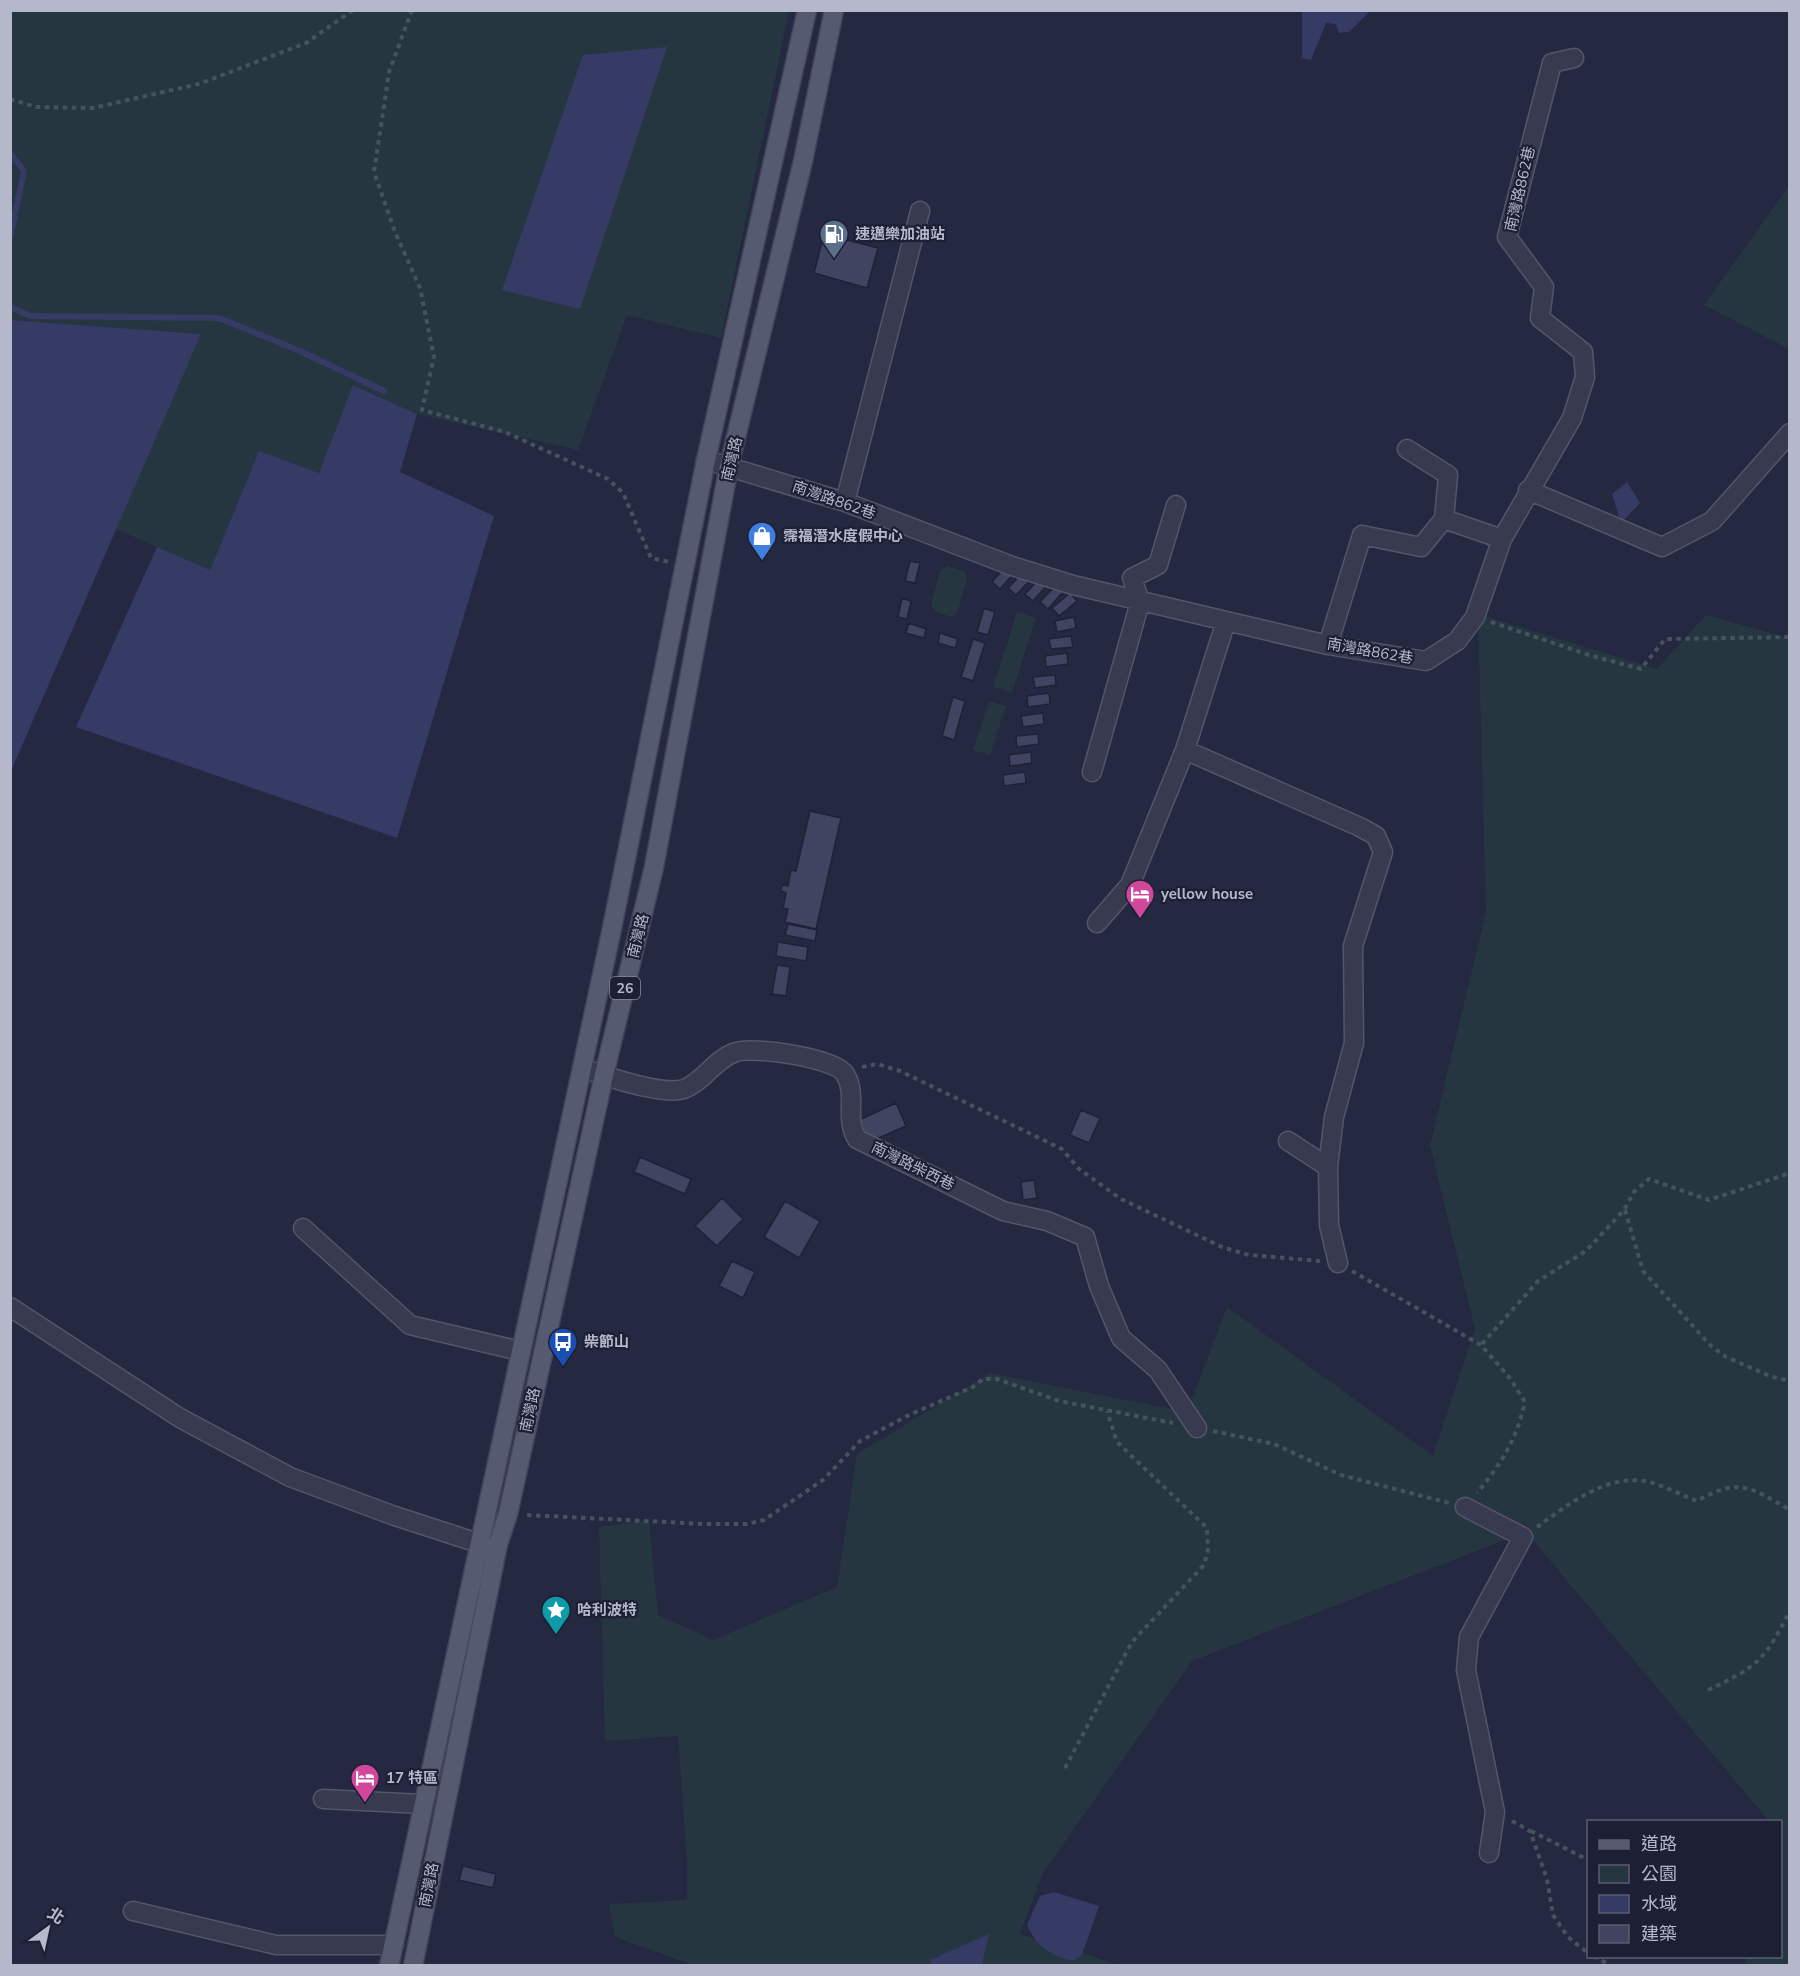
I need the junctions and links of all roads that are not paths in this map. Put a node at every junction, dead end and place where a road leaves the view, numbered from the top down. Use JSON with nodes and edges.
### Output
{"nodes":[{"id":1,"x":807,"y":10,"type":"edge"},
{"id":2,"x":834,"y":10,"type":"edge"},
{"id":3,"x":1574,"y":58,"type":"dead end"},
{"id":4,"x":920,"y":212,"type":"dead end"},
{"id":5,"x":1790,"y":433,"type":"edge"},
{"id":6,"x":1407,"y":449,"type":"dead end"},
{"id":7,"x":706,"y":460,"type":"junction"},
{"id":8,"x":729,"y":466,"type":"junction"},
{"id":9,"x":1528,"y":489,"type":"junction"},
{"id":10,"x":845,"y":502,"type":"junction"},
{"id":11,"x":1176,"y":505,"type":"dead end"},
{"id":12,"x":1444,"y":519,"type":"junction"},
{"id":13,"x":1502,"y":539,"type":"junction"},
{"id":14,"x":1140,"y":602,"type":"junction"},
{"id":15,"x":1226,"y":621,"type":"junction"},
{"id":16,"x":1328,"y":645,"type":"junction"},
{"id":17,"x":1185,"y":750,"type":"junction"},
{"id":18,"x":1092,"y":772,"type":"dead end"},
{"id":19,"x":1097,"y":923,"type":"dead end"},
{"id":20,"x":582,"y":1068,"type":"junction"},
{"id":21,"x":604,"y":1076,"type":"junction"},
{"id":22,"x":1288,"y":1140,"type":"dead end"},
{"id":23,"x":1328,"y":1167,"type":"junction"},
{"id":24,"x":303,"y":1228,"type":"dead end"},
{"id":25,"x":1338,"y":1263,"type":"road end"},
{"id":26,"x":10,"y":1307,"type":"edge"},
{"id":27,"x":520,"y":1351,"type":"junction"},
{"id":28,"x":1197,"y":1428,"type":"road end"},
{"id":29,"x":1466,"y":1507,"type":"road end"},
{"id":30,"x":478,"y":1543,"type":"junction"},
{"id":31,"x":498,"y":1544,"type":"junction"},
{"id":32,"x":323,"y":1799,"type":"dead end"},
{"id":33,"x":422,"y":1804,"type":"junction"},
{"id":34,"x":1489,"y":1853,"type":"dead end"},
{"id":35,"x":133,"y":1911,"type":"dead end"},
{"id":36,"x":394,"y":1945,"type":"junction"},
{"id":37,"x":389,"y":1965,"type":"edge"},
{"id":38,"x":413,"y":1965,"type":"edge"}],
"edges":[{"from":1,"to":7,"type":"main road","name":"南灣路","number":"26"},
{"from":2,"to":8,"type":"main road","name":"南灣路","number":"26"},
{"from":3,"to":9,"type":"street","name":"南灣路862巷"},
{"from":4,"to":10,"type":"street"},
{"from":5,"to":9,"type":"street"},
{"from":6,"to":12,"type":"street"},
{"from":7,"to":8,"type":"street","name":"南灣路862巷"},
{"from":7,"to":20,"type":"main road","name":"南灣路","number":"26"},
{"from":8,"to":10,"type":"street","name":"南灣路862巷"},
{"from":8,"to":21,"type":"main road","name":"南灣路","number":"26"},
{"from":9,"to":13,"type":"street","name":"南灣路862巷"},
{"from":10,"to":14,"type":"street","name":"南灣路862巷"},
{"from":11,"to":14,"type":"street"},
{"from":12,"to":13,"type":"street"},
{"from":12,"to":16,"type":"street"},
{"from":13,"to":16,"type":"street","name":"南灣路862巷"},
{"from":14,"to":15,"type":"street","name":"南灣路862巷"},
{"from":14,"to":18,"type":"street"},
{"from":15,"to":16,"type":"street","name":"南灣路862巷"},
{"from":15,"to":17,"type":"street"},
{"from":17,"to":19,"type":"street"},
{"from":17,"to":23,"type":"street"},
{"from":20,"to":21,"type":"street"},
{"from":20,"to":27,"type":"main road","name":"南灣路","number":"26"},
{"from":21,"to":28,"type":"street","name":"南灣路柴西巷"},
{"from":21,"to":31,"type":"main road","name":"南灣路","number":"26"},
{"from":22,"to":23,"type":"street"},
{"from":23,"to":25,"type":"street"},
{"from":24,"to":27,"type":"street"},
{"from":26,"to":30,"type":"street"},
{"from":27,"to":30,"type":"main road","name":"南灣路","number":"26"},
{"from":29,"to":34,"type":"street"},
{"from":30,"to":31,"type":"street"},
{"from":30,"to":33,"type":"main road","name":"南灣路","number":"26"},
{"from":31,"to":38,"type":"main road","name":"南灣路","number":"26"},
{"from":32,"to":33,"type":"street"},
{"from":33,"to":36,"type":"main road","name":"南灣路","number":"26"},
{"from":35,"to":36,"type":"street"},
{"from":36,"to":37,"type":"main road","name":"南灣路","number":"26"}]}
